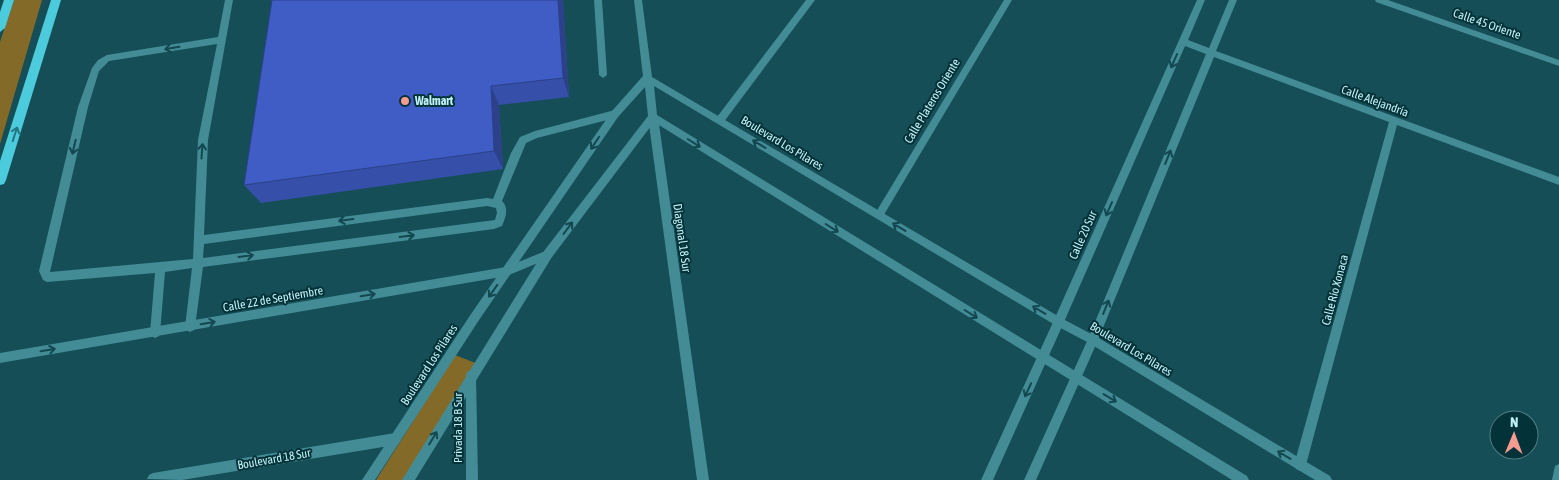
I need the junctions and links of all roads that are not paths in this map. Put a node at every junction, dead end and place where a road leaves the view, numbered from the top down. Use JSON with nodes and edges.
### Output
{"nodes":[{"id":1,"x":9,"y":0,"type":"edge"},
{"id":2,"x":56,"y":0,"type":"edge"},
{"id":3,"x":598,"y":0,"type":"edge"},
{"id":4,"x":638,"y":0,"type":"edge"},
{"id":5,"x":811,"y":0,"type":"edge"},
{"id":6,"x":1008,"y":0,"type":"edge"},
{"id":7,"x":1201,"y":0,"type":"edge"},
{"id":8,"x":1233,"y":0,"type":"edge"},
{"id":9,"x":1379,"y":0,"type":"edge"},
{"id":10,"x":228,"y":2,"type":"edge"},
{"id":11,"x":0,"y":27,"type":"edge"},
{"id":12,"x":220,"y":40,"type":"junction"},
{"id":13,"x":1183,"y":42,"type":"junction"},
{"id":14,"x":1211,"y":54,"type":"junction"},
{"id":15,"x":1559,"y":62,"type":"edge"},
{"id":16,"x":603,"y":75,"type":"dead end"},
{"id":17,"x":647,"y":78,"type":"junction"},
{"id":18,"x":615,"y":114,"type":"junction"},
{"id":19,"x":653,"y":117,"type":"junction"},
{"id":20,"x":720,"y":120,"type":"junction"},
{"id":21,"x":1394,"y":121,"type":"junction"},
{"id":22,"x":0,"y":180,"type":"edge"},
{"id":23,"x":1559,"y":182,"type":"edge"},
{"id":24,"x":496,"y":203,"type":"junction"},
{"id":25,"x":879,"y":215,"type":"junction"},
{"id":26,"x":198,"y":240,"type":"junction"},
{"id":27,"x":548,"y":254,"type":"junction"},
{"id":28,"x":198,"y":263,"type":"junction"},
{"id":29,"x":160,"y":268,"type":"junction"},
{"id":30,"x":507,"y":271,"type":"junction"},
{"id":31,"x":1059,"y":322,"type":"junction"},
{"id":32,"x":190,"y":326,"type":"junction"},
{"id":33,"x":155,"y":333,"type":"junction"},
{"id":34,"x":1093,"y":340,"type":"junction"},
{"id":35,"x":0,"y":358,"type":"edge"},
{"id":36,"x":1043,"y":358,"type":"junction"},
{"id":37,"x":472,"y":376,"type":"junction"},
{"id":38,"x":1076,"y":378,"type":"junction"},
{"id":39,"x":394,"y":439,"type":"junction"},
{"id":40,"x":1300,"y":465,"type":"junction"},
{"id":41,"x":1559,"y":470,"type":"edge"},
{"id":42,"x":153,"y":479,"type":"edge"},
{"id":43,"x":368,"y":480,"type":"edge"},
{"id":44,"x":408,"y":480,"type":"edge"},
{"id":45,"x":472,"y":480,"type":"edge"},
{"id":46,"x":703,"y":480,"type":"edge"},
{"id":47,"x":987,"y":480,"type":"edge"},
{"id":48,"x":1030,"y":480,"type":"edge"},
{"id":49,"x":1243,"y":480,"type":"edge"},
{"id":50,"x":1326,"y":480,"type":"edge"},
{"id":51,"x":1558,"y":480,"type":"edge"}],
"edges":[{"from":1,"to":11,"type":"main road"},
{"from":22,"to":2,"type":"main road","one_way":true},
{"from":3,"to":16,"type":"street"},
{"from":4,"to":17,"type":"street","name":"Diagonal 18 Sur"},
{"from":5,"to":20,"type":"street"},
{"from":6,"to":25,"type":"street","name":"Calle Plateros Oriente"},
{"from":7,"to":13,"type":"street","name":"Calle 20 Sur"},
{"from":8,"to":14,"type":"street"},
{"from":9,"to":15,"type":"street","name":"Calle 45 Oriente"},
{"from":10,"to":12,"type":"street"},
{"from":26,"to":12,"type":"street","one_way":true},
{"from":12,"to":29,"type":"street","one_way":true},
{"from":13,"to":14,"type":"street","name":"Calle Alejandría"},
{"from":13,"to":31,"type":"street","name":"Calle 20 Sur","one_way":true},
{"from":14,"to":21,"type":"street","name":"Calle Alejandría"},
{"from":34,"to":14,"type":"street","one_way":true},
{"from":17,"to":18,"type":"street","name":"Boulevard Los Pilares"},
{"from":17,"to":19,"type":"street","name":"Diagonal 18 Sur"},
{"from":17,"to":20,"type":"street","name":"Boulevard Los Pilares"},
{"from":18,"to":24,"type":"street"},
{"from":18,"to":30,"type":"street","name":"Boulevard Los Pilares","one_way":true},
{"from":27,"to":19,"type":"street","one_way":true},
{"from":19,"to":36,"type":"street","one_way":true},
{"from":19,"to":46,"type":"street","name":"Diagonal 18 Sur"},
{"from":25,"to":20,"type":"street","name":"Boulevard Los Pilares","one_way":true},
{"from":21,"to":23,"type":"street","name":"Calle Alejandría"},
{"from":21,"to":40,"type":"street","name":"Calle Río Xonaca"},
{"from":24,"to":26,"type":"street","one_way":true},
{"from":28,"to":24,"type":"street","one_way":true},
{"from":31,"to":25,"type":"street","name":"Boulevard Los Pilares","one_way":true},
{"from":26,"to":28,"type":"street"},
{"from":27,"to":30,"type":"street","name":"Calle 22 de Septiembre"},
{"from":27,"to":37,"type":"street"},
{"from":28,"to":29,"type":"street"},
{"from":28,"to":32,"type":"street"},
{"from":29,"to":33,"type":"street"},
{"from":32,"to":30,"type":"street","name":"Calle 22 de Septiembre","one_way":true},
{"from":30,"to":39,"type":"street","name":"Boulevard Los Pilares","one_way":true},
{"from":31,"to":34,"type":"street","name":"Boulevard Los Pilares"},
{"from":31,"to":36,"type":"street","name":"Calle 20 Sur"},
{"from":32,"to":33,"type":"street","name":"Calle 22 de Septiembre"},
{"from":35,"to":33,"type":"street","name":"Calle 22 de Septiembre","one_way":true},
{"from":34,"to":38,"type":"street"},
{"from":40,"to":34,"type":"street","name":"Boulevard Los Pilares","one_way":true},
{"from":36,"to":38,"type":"street"},
{"from":36,"to":47,"type":"street","name":"Calle 20 Sur","one_way":true},
{"from":44,"to":37,"type":"street","one_way":true},
{"from":37,"to":45,"type":"street","name":"Privada 18 B Sur"},
{"from":38,"to":48,"type":"street"},
{"from":38,"to":49,"type":"street","one_way":true},
{"from":39,"to":42,"type":"street","name":"Boulevard 18 Sur"},
{"from":39,"to":43,"type":"street","name":"Boulevard Los Pilares"},
{"from":40,"to":50,"type":"street","name":"Boulevard Los Pilares"},
{"from":41,"to":51,"type":"street"}]}
